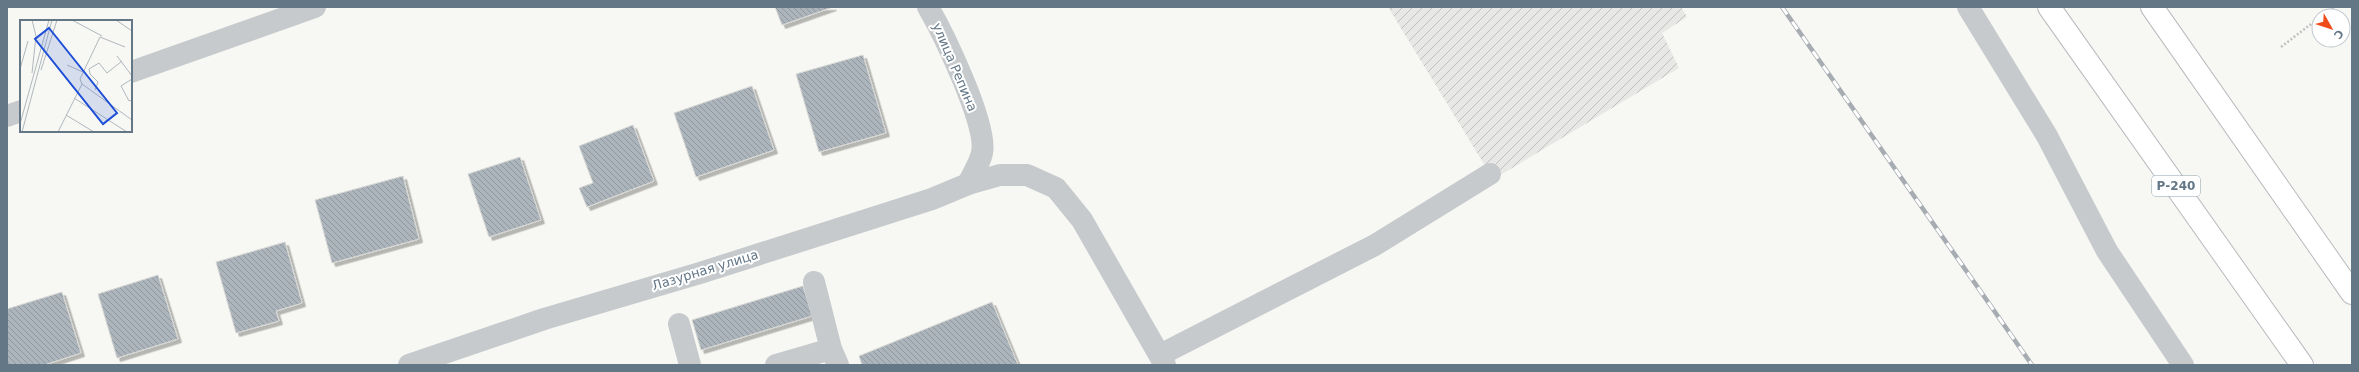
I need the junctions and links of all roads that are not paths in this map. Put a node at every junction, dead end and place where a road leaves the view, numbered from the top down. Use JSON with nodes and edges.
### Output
{"nodes":[{"id":1,"x":316,"y":7,"type":"edge"},
{"id":2,"x":928,"y":7,"type":"edge"},
{"id":3,"x":1968,"y":7,"type":"edge"},
{"id":4,"x":2049,"y":7,"type":"edge"},
{"id":5,"x":2152,"y":7,"type":"edge"},
{"id":6,"x":132,"y":72,"type":"edge"},
{"id":7,"x":20,"y":111,"type":"edge"},
{"id":8,"x":7,"y":116,"type":"edge"},
{"id":9,"x":1490,"y":174,"type":"dead end"},
{"id":10,"x":968,"y":184,"type":"junction"},
{"id":11,"x":814,"y":282,"type":"dead end"},
{"id":12,"x":2352,"y":293,"type":"edge"},
{"id":13,"x":679,"y":324,"type":"dead end"},
{"id":14,"x":835,"y":357,"type":"edge"},
{"id":15,"x":1163,"y":360,"type":"edge"},
{"id":16,"x":409,"y":365,"type":"edge"},
{"id":17,"x":690,"y":365,"type":"edge"},
{"id":18,"x":776,"y":365,"type":"edge"},
{"id":19,"x":2183,"y":365,"type":"edge"},
{"id":20,"x":2302,"y":365,"type":"edge"}],
"edges":[{"from":1,"to":6,"type":"street"},
{"from":2,"to":10,"type":"street","name":"улица Репина"},
{"from":3,"to":19,"type":"street"},
{"from":4,"to":20,"type":"highway","number":"Р-240"},
{"from":5,"to":12,"type":"highway"},
{"from":7,"to":8,"type":"street"},
{"from":9,"to":15,"type":"street"},
{"from":10,"to":15,"type":"street","name":"Лазурная улица"},
{"from":10,"to":16,"type":"street","name":"Лазурная улица"},
{"from":11,"to":14,"type":"street"},
{"from":13,"to":17,"type":"street"},
{"from":14,"to":18,"type":"street"}]}
